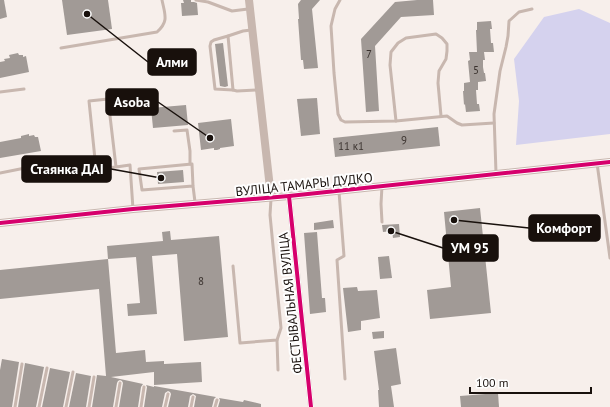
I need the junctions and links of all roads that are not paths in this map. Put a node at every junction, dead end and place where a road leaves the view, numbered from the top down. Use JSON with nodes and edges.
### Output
{"nodes":[{"id":1,"x":162,"y":0,"type":"edge"},
{"id":2,"x":197,"y":0,"type":"edge"},
{"id":3,"x":340,"y":0,"type":"edge"},
{"id":4,"x":207,"y":1,"type":"edge"},
{"id":5,"x":250,"y":4,"type":"edge"},
{"id":6,"x":532,"y":9,"type":"dead end"},
{"id":7,"x":253,"y":29,"type":"junction"},
{"id":8,"x":228,"y":36,"type":"junction"},
{"id":9,"x":61,"y":48,"type":"dead end"},
{"id":10,"x":24,"y":88,"type":"dead end"},
{"id":11,"x":233,"y":90,"type":"junction"},
{"id":12,"x":260,"y":90,"type":"junction"},
{"id":13,"x":0,"y":92,"type":"edge"},
{"id":14,"x":441,"y":116,"type":"junction"},
{"id":15,"x":396,"y":121,"type":"junction"},
{"id":16,"x":494,"y":123,"type":"junction"},
{"id":17,"x":174,"y":131,"type":"dead end"},
{"id":18,"x":610,"y":162,"type":"edge"},
{"id":19,"x":597,"y":163,"type":"junction"},
{"id":20,"x":190,"y":164,"type":"junction"},
{"id":21,"x":30,"y":167,"type":"dead end"},
{"id":22,"x":116,"y":167,"type":"junction"},
{"id":23,"x":0,"y":173,"type":"edge"},
{"id":24,"x":496,"y":175,"type":"junction"},
{"id":25,"x":193,"y":186,"type":"junction"},
{"id":26,"x":382,"y":186,"type":"junction"},
{"id":27,"x":339,"y":190,"type":"junction"},
{"id":28,"x":289,"y":196,"type":"junction"},
{"id":29,"x":271,"y":197,"type":"junction"},
{"id":30,"x":195,"y":204,"type":"junction"},
{"id":31,"x":133,"y":209,"type":"junction"},
{"id":32,"x":382,"y":222,"type":"dead end"},
{"id":33,"x":0,"y":223,"type":"edge"},
{"id":34,"x":608,"y":229,"type":"edge"},
{"id":35,"x":610,"y":258,"type":"edge"},
{"id":36,"x":233,"y":266,"type":"dead end"},
{"id":37,"x":277,"y":340,"type":"junction"},
{"id":38,"x":22,"y":364,"type":"dead end"},
{"id":39,"x":47,"y":368,"type":"dead end"},
{"id":40,"x":278,"y":370,"type":"dead end"},
{"id":41,"x":73,"y":372,"type":"dead end"},
{"id":42,"x":94,"y":377,"type":"dead end"},
{"id":43,"x":345,"y":379,"type":"dead end"},
{"id":44,"x":120,"y":383,"type":"dead end"},
{"id":45,"x":144,"y":387,"type":"dead end"},
{"id":46,"x":168,"y":394,"type":"dead end"},
{"id":47,"x":193,"y":396,"type":"dead end"},
{"id":48,"x":217,"y":400,"type":"dead end"},
{"id":49,"x":15,"y":407,"type":"edge"},
{"id":50,"x":39,"y":407,"type":"edge"},
{"id":51,"x":66,"y":407,"type":"edge"},
{"id":52,"x":89,"y":407,"type":"edge"},
{"id":53,"x":116,"y":407,"type":"edge"},
{"id":54,"x":141,"y":407,"type":"edge"},
{"id":55,"x":166,"y":407,"type":"edge"},
{"id":56,"x":191,"y":407,"type":"edge"},
{"id":57,"x":215,"y":407,"type":"edge"},
{"id":58,"x":311,"y":407,"type":"edge"}],
"edges":[{"from":1,"to":9,"type":"lane"},
{"from":2,"to":4,"type":"lane"},
{"from":3,"to":15,"type":"lane"},
{"from":4,"to":5,"type":"lane"},
{"from":5,"to":7,"type":"street","name":"ВУЛІЦА ТАМАРЫ ДУДКО"},
{"from":6,"to":16,"type":"lane"},
{"from":7,"to":8,"type":"lane"},
{"from":7,"to":12,"type":"street","name":"ВУЛІЦА ТАМАРЫ ДУДКО"},
{"from":8,"to":11,"type":"lane"},
{"from":8,"to":11,"type":"lane"},
{"from":10,"to":13,"type":"lane"},
{"from":11,"to":12,"type":"lane"},
{"from":12,"to":29,"type":"street","name":"ВУЛІЦА ТАМАРЫ ДУДКО"},
{"from":14,"to":15,"type":"lane"},
{"from":14,"to":15,"type":"lane"},
{"from":14,"to":16,"type":"lane"},
{"from":16,"to":24,"type":"lane"},
{"from":17,"to":20,"type":"lane"},
{"from":18,"to":19,"type":"street","name":"ВУЛІЦА ТАМАРЫ ДУДКО"},
{"from":19,"to":24,"type":"street","name":"ВУЛІЦА ТАМАРЫ ДУДКО"},
{"from":19,"to":34,"type":"lane"},
{"from":20,"to":25,"type":"lane"},
{"from":20,"to":25,"type":"lane"},
{"from":21,"to":23,"type":"lane"},
{"from":22,"to":22,"type":"lane"},
{"from":22,"to":31,"type":"lane"},
{"from":24,"to":26,"type":"street","name":"ВУЛІЦА ТАМАРЫ ДУДКО"},
{"from":25,"to":30,"type":"lane"},
{"from":26,"to":27,"type":"street","name":"ВУЛІЦА ТАМАРЫ ДУДКО"},
{"from":26,"to":32,"type":"lane"},
{"from":27,"to":28,"type":"street","name":"ВУЛІЦА ТАМАРЫ ДУДКО"},
{"from":27,"to":43,"type":"lane"},
{"from":28,"to":29,"type":"street","name":"ВУЛІЦА ТАМАРЫ ДУДКО"},
{"from":28,"to":58,"type":"street","name":"ФЕСТЫВАЛЬНАЯ ВУЛІЦА"},
{"from":29,"to":30,"type":"street","name":"ВУЛІЦА ТАМАРЫ ДУДКО"},
{"from":29,"to":37,"type":"lane"},
{"from":30,"to":31,"type":"street","name":"ВУЛІЦА ТАМАРЫ ДУДКО"},
{"from":31,"to":33,"type":"street","name":"ВУЛІЦА ТАМАРЫ ДУДКО"},
{"from":34,"to":35,"type":"lane"},
{"from":36,"to":37,"type":"lane"},
{"from":37,"to":40,"type":"lane"},
{"from":38,"to":49,"type":"lane"},
{"from":39,"to":50,"type":"lane"},
{"from":41,"to":51,"type":"lane"},
{"from":42,"to":52,"type":"lane"},
{"from":44,"to":53,"type":"lane"},
{"from":45,"to":54,"type":"lane"},
{"from":46,"to":55,"type":"lane"},
{"from":47,"to":56,"type":"lane"},
{"from":48,"to":57,"type":"lane"}]}
